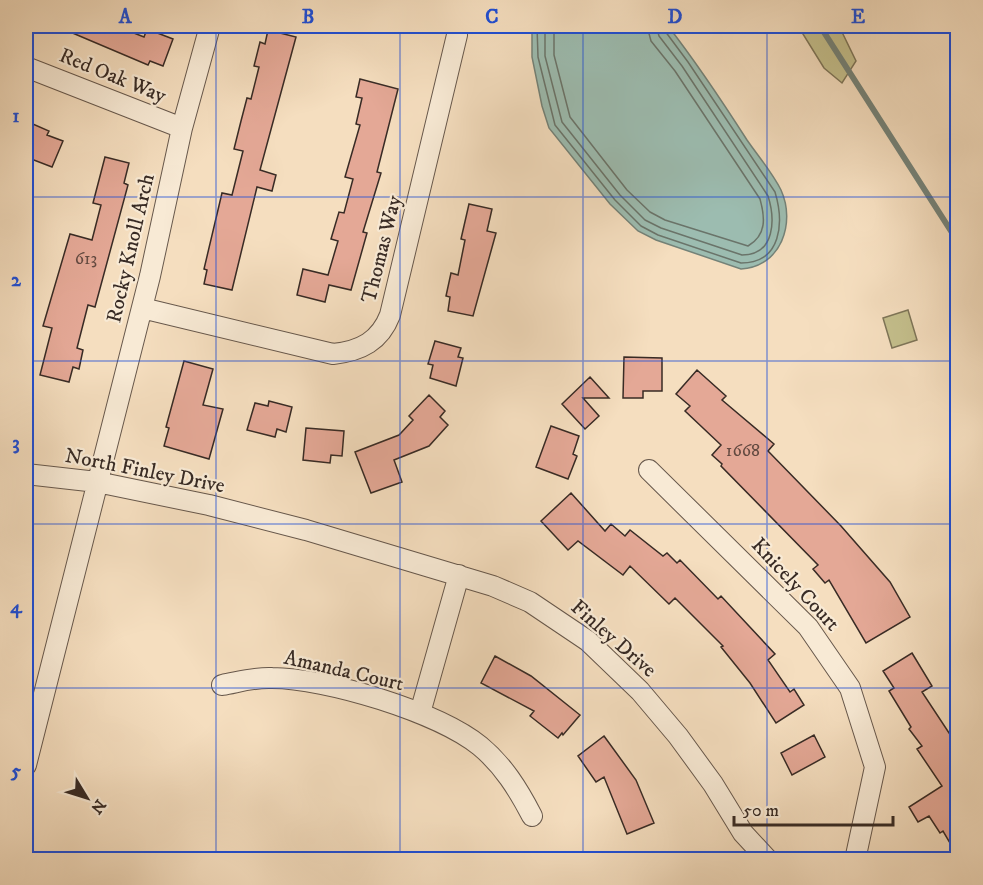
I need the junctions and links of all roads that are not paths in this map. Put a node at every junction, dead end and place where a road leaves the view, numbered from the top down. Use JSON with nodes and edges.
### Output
{"nodes":[{"id":1,"x":210,"y":26,"type":"edge"},
{"id":2,"x":457,"y":35,"type":"dead end"},
{"id":3,"x":26,"y":66,"type":"edge"},
{"id":4,"x":182,"y":128,"type":"junction"},
{"id":5,"x":142,"y":308,"type":"junction"},
{"id":6,"x":649,"y":470,"type":"dead end"},
{"id":7,"x":26,"y":474,"type":"edge"},
{"id":8,"x":97,"y":482,"type":"junction"},
{"id":9,"x":255,"y":517,"type":"joint"},
{"id":10,"x":459,"y":575,"type":"junction"},
{"id":11,"x":222,"y":685,"type":"dead end"},
{"id":12,"x":420,"y":713,"type":"junction"},
{"id":13,"x":26,"y":765,"type":"edge"},
{"id":14,"x":532,"y":816,"type":"dead end"},
{"id":15,"x":768,"y":860,"type":"edge"},
{"id":16,"x":855,"y":860,"type":"edge"}],
"edges":[{"from":1,"to":4,"type":"street","name":"Rocky Knoll Arch"},
{"from":2,"to":5,"type":"street","name":"Thomas Way"},
{"from":3,"to":4,"type":"street","name":"Red Oak Way"},
{"from":4,"to":5,"type":"street","name":"Rocky Knoll Arch"},
{"from":5,"to":8,"type":"street","name":"Rocky Knoll Arch"},
{"from":6,"to":16,"type":"street","name":"Knicely Court"},
{"from":7,"to":8,"type":"street","name":"North Finley Drive"},
{"from":8,"to":9,"type":"street","name":"North Finley Drive"},
{"from":8,"to":13,"type":"street","name":"Rocky Knoll Arch"},
{"from":9,"to":10,"type":"street","name":"Finley Drive"},
{"from":10,"to":12,"type":"street","name":"Amanda Court"},
{"from":10,"to":15,"type":"street","name":"Finley Drive"},
{"from":11,"to":12,"type":"street","name":"Amanda Court"},
{"from":12,"to":14,"type":"street","name":"Amanda Court"}]}
